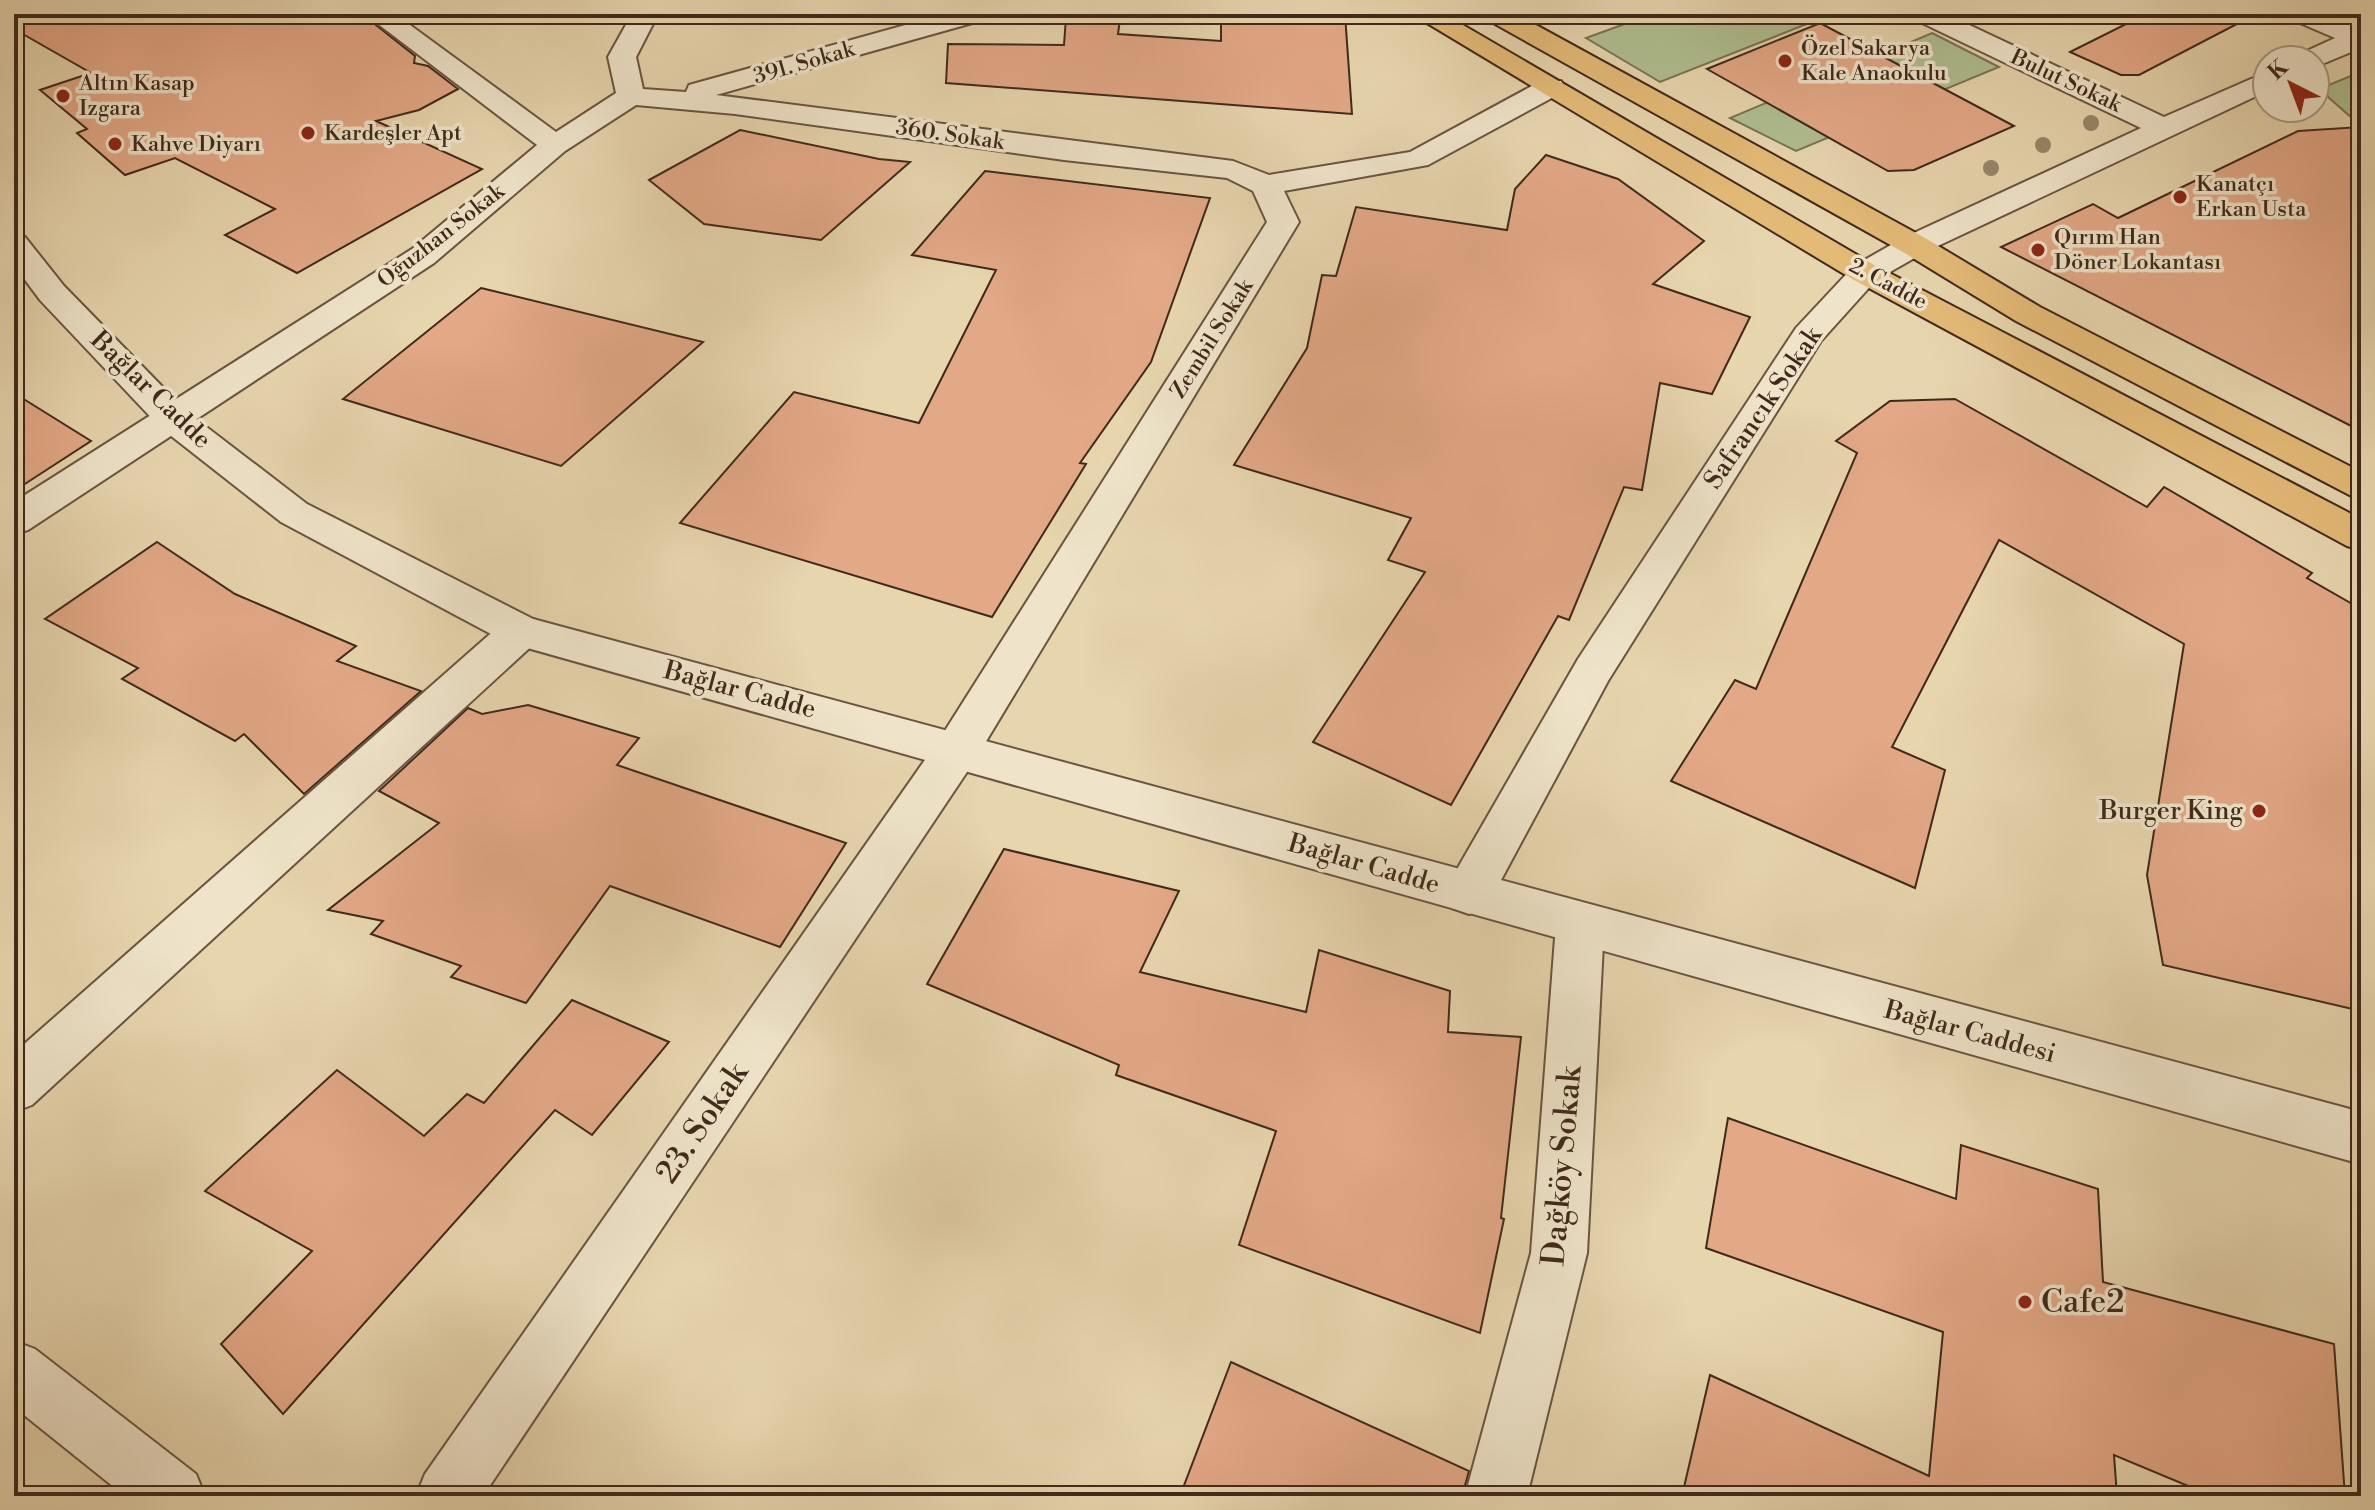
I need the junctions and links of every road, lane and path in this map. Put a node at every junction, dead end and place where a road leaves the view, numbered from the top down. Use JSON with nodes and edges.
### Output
{"nodes":[{"id":1,"x":378,"y":14,"type":"edge"},
{"id":2,"x":645,"y":14,"type":"edge"},
{"id":3,"x":974,"y":14,"type":"edge"},
{"id":4,"x":1425,"y":14,"type":"edge"},
{"id":5,"x":1497,"y":14,"type":"edge"},
{"id":6,"x":1925,"y":14,"type":"edge"},
{"id":7,"x":2302,"y":14,"type":"edge"},
{"id":8,"x":412,"y":22,"type":"edge"},
{"id":9,"x":2360,"y":38,"type":"edge"},
{"id":10,"x":2331,"y":51,"type":"edge"},
{"id":11,"x":1551,"y":87,"type":"junction"},
{"id":12,"x":2251,"y":87,"type":"edge"},
{"id":13,"x":631,"y":96,"type":"junction"},
{"id":14,"x":2164,"y":128,"type":"junction"},
{"id":15,"x":555,"y":145,"type":"junction"},
{"id":16,"x":1266,"y":185,"type":"junction"},
{"id":17,"x":14,"y":244,"type":"edge"},
{"id":18,"x":1914,"y":245,"type":"junction"},
{"id":19,"x":1865,"y":273,"type":"junction"},
{"id":20,"x":174,"y":420,"type":"junction"},
{"id":21,"x":2361,"y":488,"type":"edge"},
{"id":22,"x":14,"y":520,"type":"edge"},
{"id":23,"x":2361,"y":536,"type":"edge"},
{"id":24,"x":521,"y":631,"type":"junction"},
{"id":25,"x":957,"y":750,"type":"junction"},
{"id":26,"x":1469,"y":893,"type":"junction"},
{"id":27,"x":1580,"y":925,"type":"junction"},
{"id":28,"x":14,"y":1087,"type":"edge"},
{"id":29,"x":2361,"y":1138,"type":"edge"},
{"id":30,"x":14,"y":1370,"type":"edge"},
{"id":31,"x":174,"y":1496,"type":"edge"},
{"id":32,"x":447,"y":1496,"type":"edge"},
{"id":33,"x":1496,"y":1496,"type":"edge"}],
"edges":[{"from":1,"to":8,"type":"street"},
{"from":2,"to":13,"type":"street"},
{"from":3,"to":13,"type":"street","name":"391. Sokak"},
{"from":4,"to":11,"type":"main road","name":"2. Cadde"},
{"from":5,"to":18,"type":"main road","name":"2. Cadde"},
{"from":6,"to":14,"type":"street","name":"Bulut Sokak"},
{"from":7,"to":9,"type":"street"},
{"from":8,"to":15,"type":"street"},
{"from":9,"to":10,"type":"street"},
{"from":11,"to":16,"type":"street"},
{"from":11,"to":19,"type":"main road","name":"2. Cadde"},
{"from":12,"to":14,"type":"street","name":"Safrancık Sokak"},
{"from":13,"to":15,"type":"street","name":"Oğuzhan Sokak"},
{"from":13,"to":16,"type":"street","name":"360. Sokak"},
{"from":14,"to":18,"type":"street","name":"Safrancık Sokak"},
{"from":15,"to":20,"type":"street","name":"Oğuzhan Sokak"},
{"from":16,"to":25,"type":"street","name":"Zembil Sokak"},
{"from":17,"to":20,"type":"street","name":"Bağlar Cadde"},
{"from":18,"to":19,"type":"street","name":"Safrancık Sokak"},
{"from":18,"to":21,"type":"main road","name":"2. Cadde"},
{"from":19,"to":23,"type":"main road","name":"2. Cadde"},
{"from":19,"to":26,"type":"street","name":"Safrancık Sokak"},
{"from":20,"to":22,"type":"street","name":"Oğuzhan Sokak"},
{"from":20,"to":24,"type":"street","name":"Bağlar Cadde"},
{"from":24,"to":25,"type":"street","name":"Bağlar Cadde"},
{"from":24,"to":28,"type":"street"},
{"from":25,"to":26,"type":"street","name":"Bağlar Cadde"},
{"from":25,"to":32,"type":"street","name":"23. Sokak"},
{"from":26,"to":27,"type":"street","name":"Bağlar Cadde"},
{"from":27,"to":29,"type":"street","name":"Bağlar Caddesi"},
{"from":27,"to":33,"type":"street","name":"Dağköy Sokak"},
{"from":30,"to":31,"type":"street"}]}
